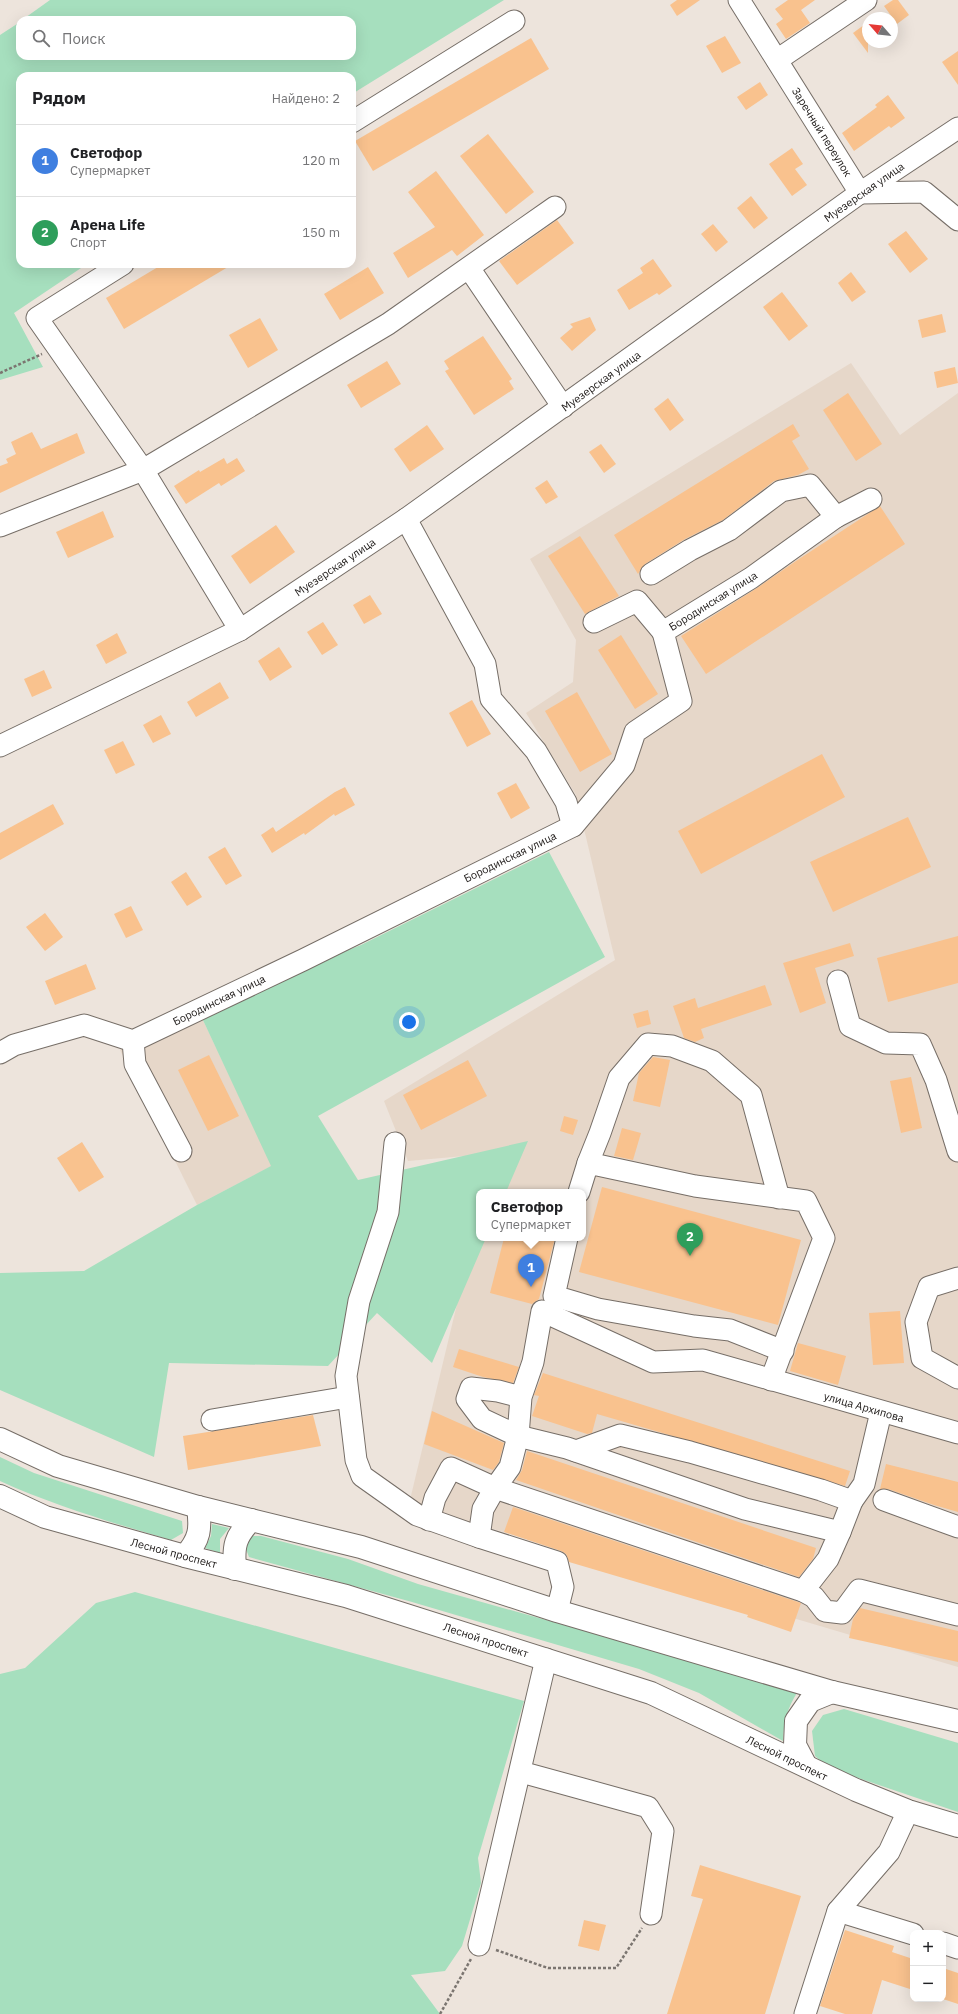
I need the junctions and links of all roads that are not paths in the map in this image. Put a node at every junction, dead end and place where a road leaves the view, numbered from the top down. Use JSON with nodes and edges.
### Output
{"nodes":[{"id":1,"x":739,"y":0,"type":"edge"},
{"id":2,"x":866,"y":0,"type":"edge"},
{"id":3,"x":514,"y":21,"type":"dead end"},
{"id":4,"x":777,"y":60,"type":"junction"},
{"id":5,"x":356,"y":120,"type":"edge"},
{"id":6,"x":958,"y":128,"type":"edge"},
{"id":7,"x":860,"y":194,"type":"junction"},
{"id":8,"x":555,"y":207,"type":"dead end"},
{"id":9,"x":958,"y":220,"type":"edge"},
{"id":10,"x":117,"y":268,"type":"edge"},
{"id":11,"x":469,"y":268,"type":"junction"},
{"id":12,"x":564,"y":408,"type":"junction"},
{"id":13,"x":143,"y":470,"type":"junction"},
{"id":14,"x":871,"y":499,"type":"dead end"},
{"id":15,"x":836,"y":517,"type":"junction"},
{"id":16,"x":406,"y":519,"type":"junction"},
{"id":17,"x":0,"y":526,"type":"edge"},
{"id":18,"x":651,"y":574,"type":"dead end"},
{"id":19,"x":594,"y":622,"type":"dead end"},
{"id":20,"x":240,"y":630,"type":"junction"},
{"id":21,"x":663,"y":632,"type":"junction"},
{"id":22,"x":0,"y":746,"type":"edge"},
{"id":23,"x":573,"y":826,"type":"junction"},
{"id":24,"x":838,"y":981,"type":"dead end"},
{"id":25,"x":133,"y":1041,"type":"junction"},
{"id":26,"x":0,"y":1053,"type":"edge"},
{"id":27,"x":395,"y":1143,"type":"dead end"},
{"id":28,"x":181,"y":1151,"type":"dead end"},
{"id":29,"x":958,"y":1151,"type":"edge"},
{"id":30,"x":588,"y":1163,"type":"junction"},
{"id":31,"x":580,"y":1189,"type":"edge"},
{"id":32,"x":779,"y":1198,"type":"junction"},
{"id":33,"x":566,"y":1241,"type":"edge"},
{"id":34,"x":958,"y":1278,"type":"edge"},
{"id":35,"x":783,"y":1352,"type":"junction"},
{"id":36,"x":958,"y":1378,"type":"edge"},
{"id":37,"x":771,"y":1380,"type":"junction"},
{"id":38,"x":348,"y":1397,"type":"junction"},
{"id":39,"x":521,"y":1397,"type":"junction"},
{"id":40,"x":881,"y":1412,"type":"junction"},
{"id":41,"x":212,"y":1420,"type":"dead end"},
{"id":42,"x":958,"y":1433,"type":"edge"},
{"id":43,"x":518,"y":1436,"type":"junction"},
{"id":44,"x":0,"y":1439,"type":"edge"},
{"id":45,"x":576,"y":1451,"type":"junction"},
{"id":46,"x":495,"y":1488,"type":"junction"},
{"id":47,"x":0,"y":1496,"type":"edge"},
{"id":48,"x":884,"y":1500,"type":"dead end"},
{"id":49,"x":852,"y":1501,"type":"junction"},
{"id":50,"x":198,"y":1507,"type":"junction"},
{"id":51,"x":251,"y":1520,"type":"junction"},
{"id":52,"x":429,"y":1520,"type":"junction"},
{"id":53,"x":958,"y":1526,"type":"edge"},
{"id":54,"x":840,"y":1532,"type":"junction"},
{"id":55,"x":479,"y":1537,"type":"junction"},
{"id":56,"x":184,"y":1556,"type":"junction"},
{"id":57,"x":236,"y":1569,"type":"junction"},
{"id":58,"x":803,"y":1591,"type":"junction"},
{"id":59,"x":557,"y":1611,"type":"junction"},
{"id":60,"x":958,"y":1615,"type":"edge"},
{"id":61,"x":546,"y":1659,"type":"junction"},
{"id":62,"x":832,"y":1692,"type":"junction"},
{"id":63,"x":958,"y":1722,"type":"edge"},
{"id":64,"x":806,"y":1766,"type":"junction"},
{"id":65,"x":521,"y":1772,"type":"junction"},
{"id":66,"x":908,"y":1811,"type":"junction"},
{"id":67,"x":958,"y":1826,"type":"edge"},
{"id":68,"x":838,"y":1911,"type":"junction"},
{"id":69,"x":651,"y":1914,"type":"road end"},
{"id":70,"x":910,"y":1933,"type":"edge"},
{"id":71,"x":479,"y":1944,"type":"road end"},
{"id":72,"x":946,"y":1945,"type":"edge"},
{"id":73,"x":958,"y":1948,"type":"edge"},
{"id":74,"x":805,"y":2014,"type":"edge"}],
"edges":[{"from":1,"to":4,"type":"street","name":"Заречный переулок"},
{"from":2,"to":4,"type":"street"},
{"from":3,"to":5,"type":"street"},
{"from":4,"to":7,"type":"street","name":"Заречный переулок"},
{"from":6,"to":7,"type":"street","name":"Муезерская улица"},
{"from":7,"to":9,"type":"street"},
{"from":7,"to":12,"type":"street","name":"Муезерская улица"},
{"from":8,"to":11,"type":"street"},
{"from":10,"to":13,"type":"street"},
{"from":11,"to":12,"type":"street"},
{"from":11,"to":13,"type":"street"},
{"from":12,"to":16,"type":"street","name":"Муезерская улица"},
{"from":13,"to":17,"type":"street"},
{"from":13,"to":20,"type":"street"},
{"from":14,"to":15,"type":"street","name":"Бородинская улица"},
{"from":15,"to":18,"type":"street"},
{"from":15,"to":21,"type":"street","name":"Бородинская улица"},
{"from":16,"to":20,"type":"street","name":"Муезерская улица"},
{"from":16,"to":23,"type":"street"},
{"from":19,"to":21,"type":"street"},
{"from":20,"to":22,"type":"street","name":"Муезерская улица"},
{"from":21,"to":23,"type":"street","name":"Бородинская улица"},
{"from":23,"to":25,"type":"street","name":"Бородинская улица"},
{"from":24,"to":29,"type":"street"},
{"from":25,"to":26,"type":"street"},
{"from":25,"to":28,"type":"street"},
{"from":27,"to":38,"type":"street"},
{"from":30,"to":31,"type":"street"},
{"from":30,"to":32,"type":"street"},
{"from":30,"to":32,"type":"street"},
{"from":32,"to":35,"type":"street"},
{"from":33,"to":35,"type":"street"},
{"from":34,"to":36,"type":"street"},
{"from":35,"to":37,"type":"street"},
{"from":37,"to":39,"type":"street","name":"улица Архипова"},
{"from":37,"to":40,"type":"street","name":"улица Архипова"},
{"from":38,"to":41,"type":"street"},
{"from":38,"to":52,"type":"street"},
{"from":39,"to":43,"type":"street"},
{"from":39,"to":43,"type":"street"},
{"from":40,"to":42,"type":"street","name":"улица Архипова"},
{"from":40,"to":49,"type":"street"},
{"from":43,"to":45,"type":"street"},
{"from":43,"to":46,"type":"street"},
{"from":44,"to":50,"type":"main road"},
{"from":45,"to":49,"type":"street"},
{"from":45,"to":54,"type":"street"},
{"from":46,"to":52,"type":"street"},
{"from":46,"to":55,"type":"street"},
{"from":46,"to":58,"type":"street"},
{"from":47,"to":56,"type":"main road","name":"Лесной проспект"},
{"from":48,"to":53,"type":"street"},
{"from":49,"to":54,"type":"street"},
{"from":50,"to":51,"type":"main road"},
{"from":50,"to":56,"type":"main road"},
{"from":51,"to":57,"type":"main road"},
{"from":51,"to":59,"type":"main road"},
{"from":52,"to":55,"type":"street"},
{"from":54,"to":58,"type":"street"},
{"from":55,"to":59,"type":"street"},
{"from":56,"to":57,"type":"main road","name":"Лесной проспект"},
{"from":57,"to":61,"type":"main road","name":"Лесной проспект"},
{"from":58,"to":60,"type":"street"},
{"from":59,"to":62,"type":"main road"},
{"from":61,"to":64,"type":"main road","name":"Лесной проспект"},
{"from":61,"to":65,"type":"street"},
{"from":62,"to":63,"type":"main road"},
{"from":62,"to":64,"type":"main road"},
{"from":64,"to":66,"type":"main road","name":"Лесной проспект"},
{"from":65,"to":69,"type":"street"},
{"from":65,"to":71,"type":"street"},
{"from":66,"to":67,"type":"main road","name":"Лесной проспект"},
{"from":66,"to":68,"type":"street"},
{"from":68,"to":70,"type":"street"},
{"from":68,"to":74,"type":"street"},
{"from":72,"to":73,"type":"street"}]}
